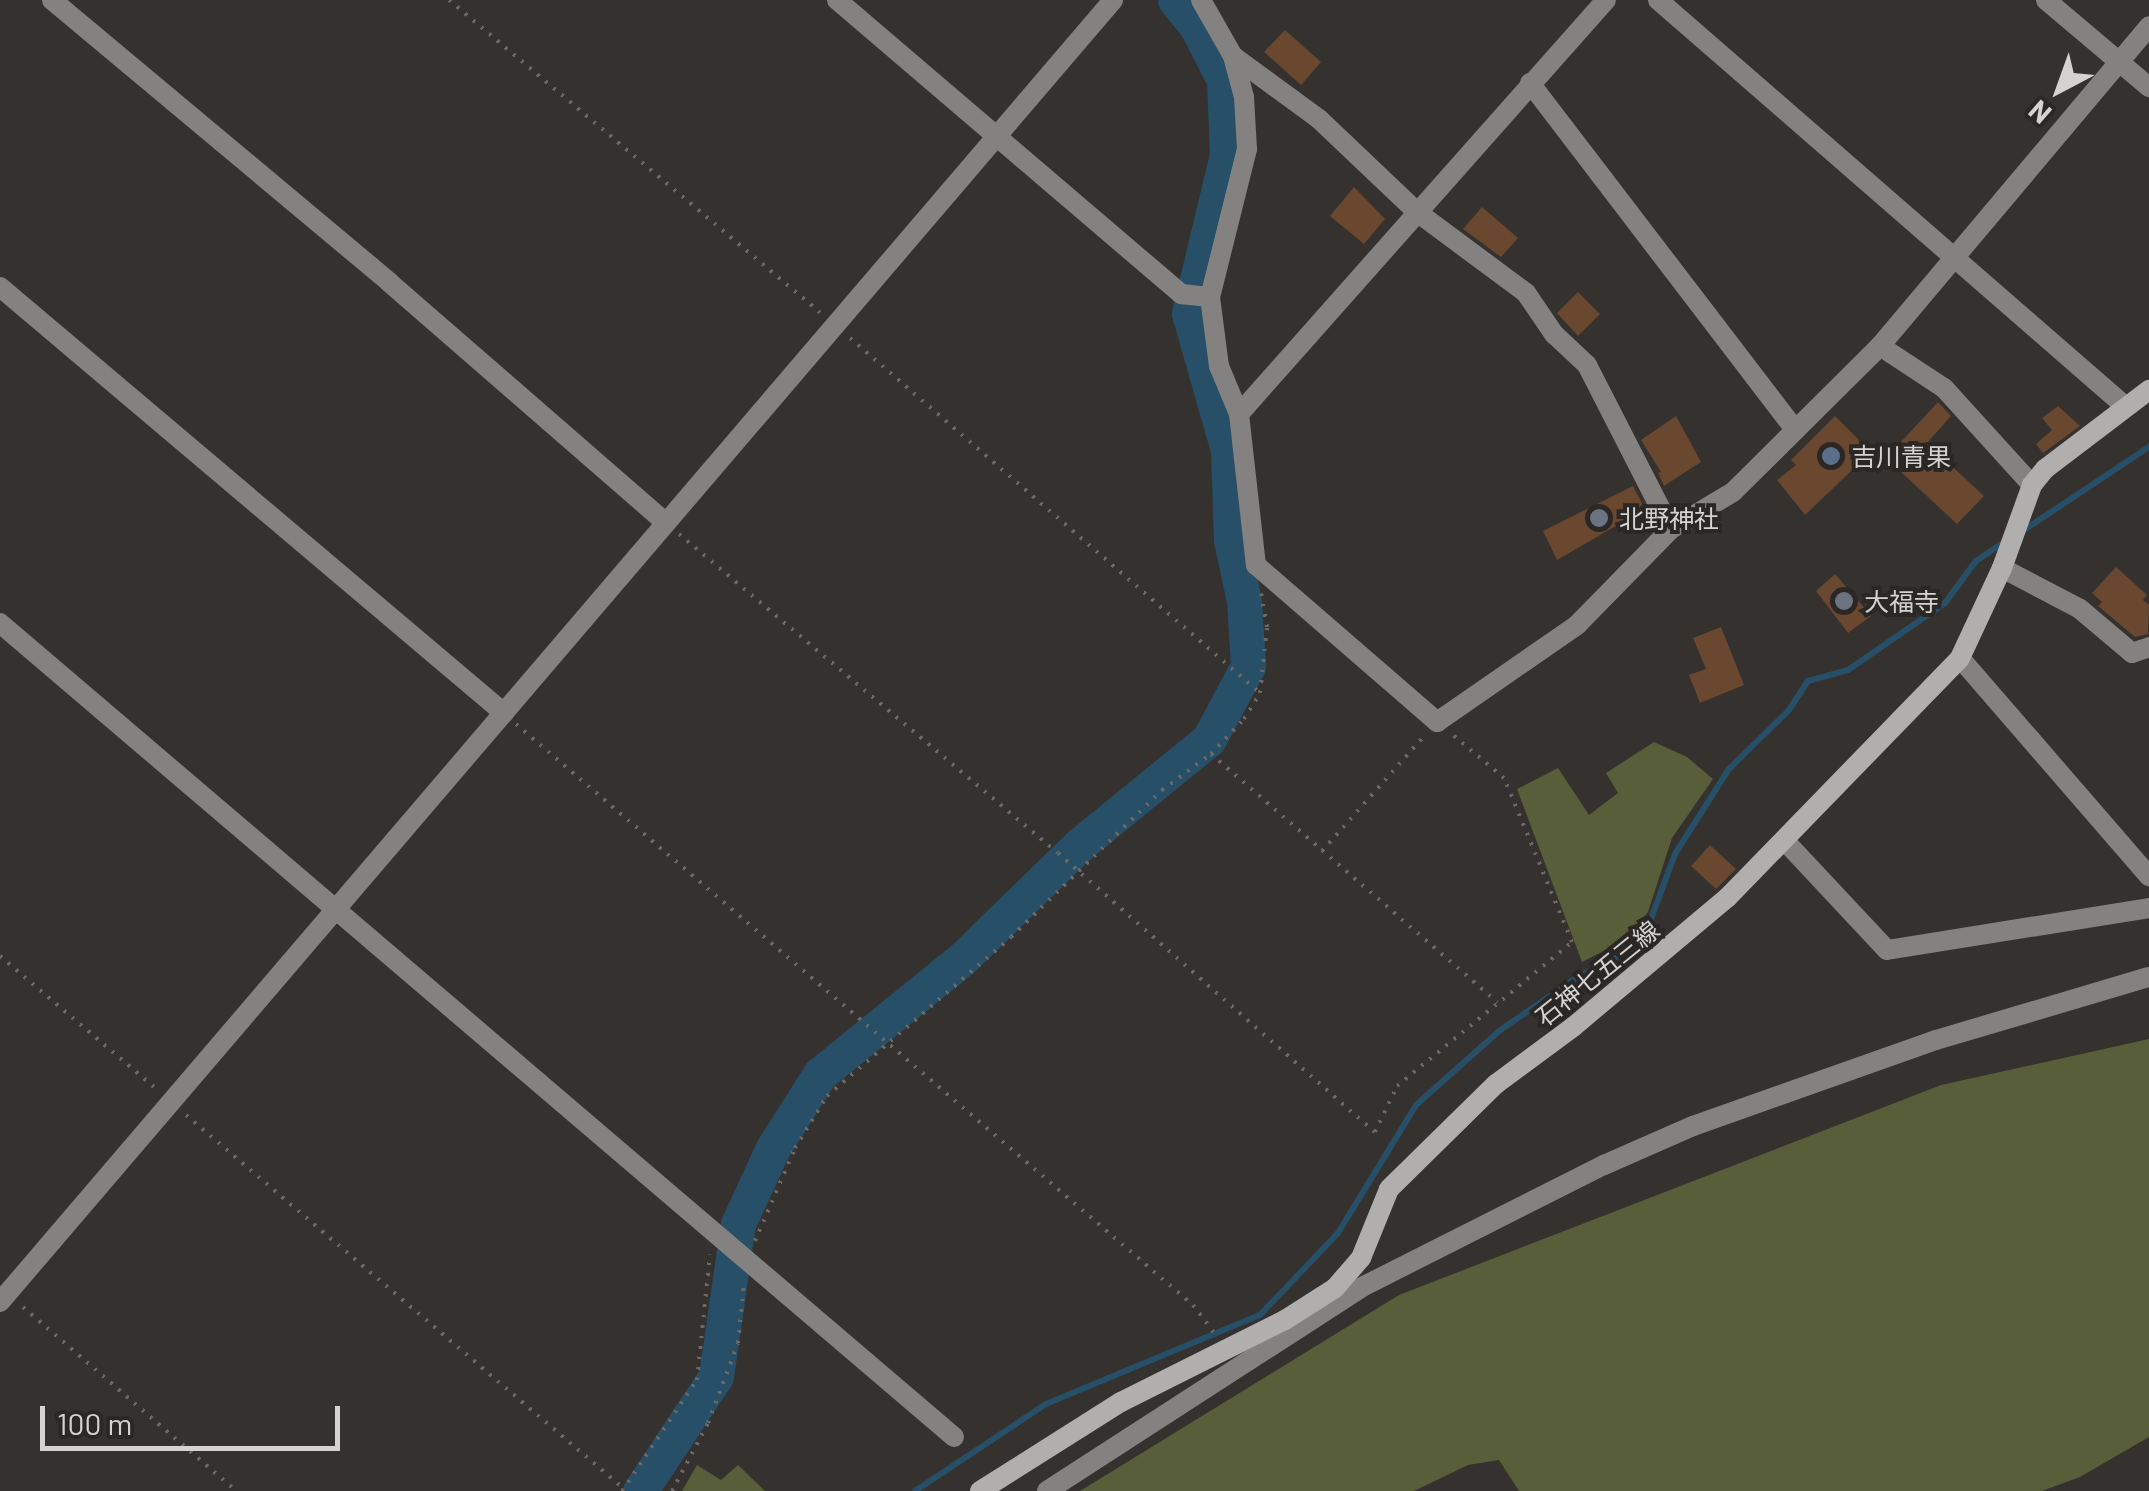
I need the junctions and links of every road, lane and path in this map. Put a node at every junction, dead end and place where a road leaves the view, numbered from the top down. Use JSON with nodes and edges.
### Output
{"nodes":[{"id":1,"x":52,"y":0,"type":"edge"},
{"id":2,"x":449,"y":0,"type":"edge"},
{"id":3,"x":837,"y":0,"type":"edge"},
{"id":4,"x":1114,"y":0,"type":"edge"},
{"id":5,"x":1201,"y":0,"type":"edge"},
{"id":6,"x":1606,"y":0,"type":"edge"},
{"id":7,"x":1658,"y":0,"type":"edge"},
{"id":8,"x":2046,"y":0,"type":"edge"},
{"id":9,"x":2149,"y":26,"type":"edge"},
{"id":10,"x":1233,"y":56,"type":"junction"},
{"id":11,"x":2121,"y":63,"type":"junction"},
{"id":12,"x":1530,"y":84,"type":"junction"},
{"id":13,"x":2149,"y":87,"type":"edge"},
{"id":14,"x":998,"y":137,"type":"junction"},
{"id":15,"x":1417,"y":212,"type":"junction"},
{"id":16,"x":1955,"y":258,"type":"junction"},
{"id":17,"x":0,"y":287,"type":"edge"},
{"id":18,"x":1207,"y":297,"type":"junction"},
{"id":19,"x":833,"y":323,"type":"junction"},
{"id":20,"x":1880,"y":346,"type":"junction"},
{"id":21,"x":2149,"y":390,"type":"edge"},
{"id":22,"x":2126,"y":407,"type":"junction"},
{"id":23,"x":1239,"y":414,"type":"junction"},
{"id":24,"x":1795,"y":430,"type":"junction"},
{"id":25,"x":2032,"y":485,"type":"junction"},
{"id":26,"x":664,"y":521,"type":"junction"},
{"id":27,"x":1671,"y":530,"type":"junction"},
{"id":28,"x":1256,"y":565,"type":"junction"},
{"id":29,"x":2002,"y":568,"type":"junction"},
{"id":30,"x":0,"y":623,"type":"edge"},
{"id":31,"x":2149,"y":647,"type":"edge"},
{"id":32,"x":1960,"y":658,"type":"junction"},
{"id":33,"x":1260,"y":693,"type":"junction"},
{"id":34,"x":504,"y":713,"type":"junction"},
{"id":35,"x":1437,"y":722,"type":"junction"},
{"id":36,"x":1210,"y":754,"type":"junction"},
{"id":37,"x":1786,"y":841,"type":"junction"},
{"id":38,"x":1322,"y":851,"type":"junction"},
{"id":39,"x":1079,"y":872,"type":"junction"},
{"id":40,"x":2149,"y":876,"type":"edge"},
{"id":41,"x":2149,"y":908,"type":"edge"},
{"id":42,"x":336,"y":912,"type":"junction"},
{"id":43,"x":0,"y":956,"type":"edge"},
{"id":44,"x":2149,"y":977,"type":"edge"},
{"id":45,"x":1496,"y":1002,"type":"junction"},
{"id":46,"x":889,"y":1046,"type":"junction"},
{"id":47,"x":173,"y":1104,"type":"junction"},
{"id":48,"x":714,"y":1232,"type":"junction"},
{"id":49,"x":747,"y":1259,"type":"junction"},
{"id":50,"x":4,"y":1298,"type":"edge"},
{"id":51,"x":1225,"y":1348,"type":"junction"},
{"id":52,"x":954,"y":1437,"type":"dead end"},
{"id":53,"x":622,"y":1490,"type":"edge"},
{"id":54,"x":236,"y":1491,"type":"edge"},
{"id":55,"x":672,"y":1491,"type":"edge"},
{"id":56,"x":980,"y":1491,"type":"edge"},
{"id":57,"x":1047,"y":1491,"type":"edge"}],
"edges":[{"from":1,"to":26,"type":"street"},
{"from":2,"to":19,"type":"path"},
{"from":3,"to":14,"type":"street"},
{"from":4,"to":14,"type":"street"},
{"from":5,"to":10,"type":"street"},
{"from":6,"to":12,"type":"street"},
{"from":7,"to":16,"type":"street"},
{"from":8,"to":11,"type":"street"},
{"from":9,"to":11,"type":"street"},
{"from":10,"to":15,"type":"street"},
{"from":10,"to":18,"type":"street"},
{"from":11,"to":13,"type":"street"},
{"from":11,"to":16,"type":"street"},
{"from":12,"to":15,"type":"street"},
{"from":12,"to":24,"type":"street"},
{"from":14,"to":18,"type":"street"},
{"from":14,"to":19,"type":"street"},
{"from":15,"to":23,"type":"street"},
{"from":15,"to":27,"type":"street"},
{"from":16,"to":20,"type":"street"},
{"from":16,"to":22,"type":"street"},
{"from":17,"to":34,"type":"street"},
{"from":18,"to":23,"type":"street"},
{"from":19,"to":26,"type":"street"},
{"from":19,"to":33,"type":"path"},
{"from":20,"to":24,"type":"street"},
{"from":20,"to":25,"type":"street"},
{"from":21,"to":22,"type":"main road","name":"石神七五三線"},
{"from":22,"to":25,"type":"main road","name":"石神七五三線"},
{"from":23,"to":28,"type":"street"},
{"from":24,"to":27,"type":"street"},
{"from":25,"to":29,"type":"main road","name":"石神七五三線"},
{"from":26,"to":34,"type":"street"},
{"from":26,"to":39,"type":"path"},
{"from":27,"to":35,"type":"street"},
{"from":28,"to":33,"type":"path"},
{"from":28,"to":35,"type":"street"},
{"from":29,"to":31,"type":"street"},
{"from":29,"to":32,"type":"main road","name":"石神七五三線"},
{"from":30,"to":42,"type":"street"},
{"from":32,"to":37,"type":"main road","name":"石神七五三線"},
{"from":32,"to":40,"type":"street"},
{"from":33,"to":36,"type":"path"},
{"from":34,"to":42,"type":"street"},
{"from":34,"to":46,"type":"path"},
{"from":35,"to":38,"type":"path"},
{"from":35,"to":45,"type":"path"},
{"from":36,"to":38,"type":"path"},
{"from":36,"to":39,"type":"path"},
{"from":37,"to":41,"type":"street"},
{"from":37,"to":51,"type":"main road","name":"石神七五三線"},
{"from":38,"to":45,"type":"path"},
{"from":39,"to":45,"type":"path"},
{"from":39,"to":46,"type":"path"},
{"from":42,"to":47,"type":"street"},
{"from":42,"to":48,"type":"street"},
{"from":43,"to":47,"type":"path"},
{"from":44,"to":57,"type":"street"},
{"from":46,"to":49,"type":"path"},
{"from":46,"to":51,"type":"path"},
{"from":47,"to":50,"type":"street"},
{"from":47,"to":53,"type":"path"},
{"from":48,"to":49,"type":"street"},
{"from":48,"to":53,"type":"path"},
{"from":49,"to":52,"type":"street"},
{"from":49,"to":55,"type":"path"},
{"from":50,"to":54,"type":"path"},
{"from":51,"to":56,"type":"main road","name":"石神七五三線"}]}
